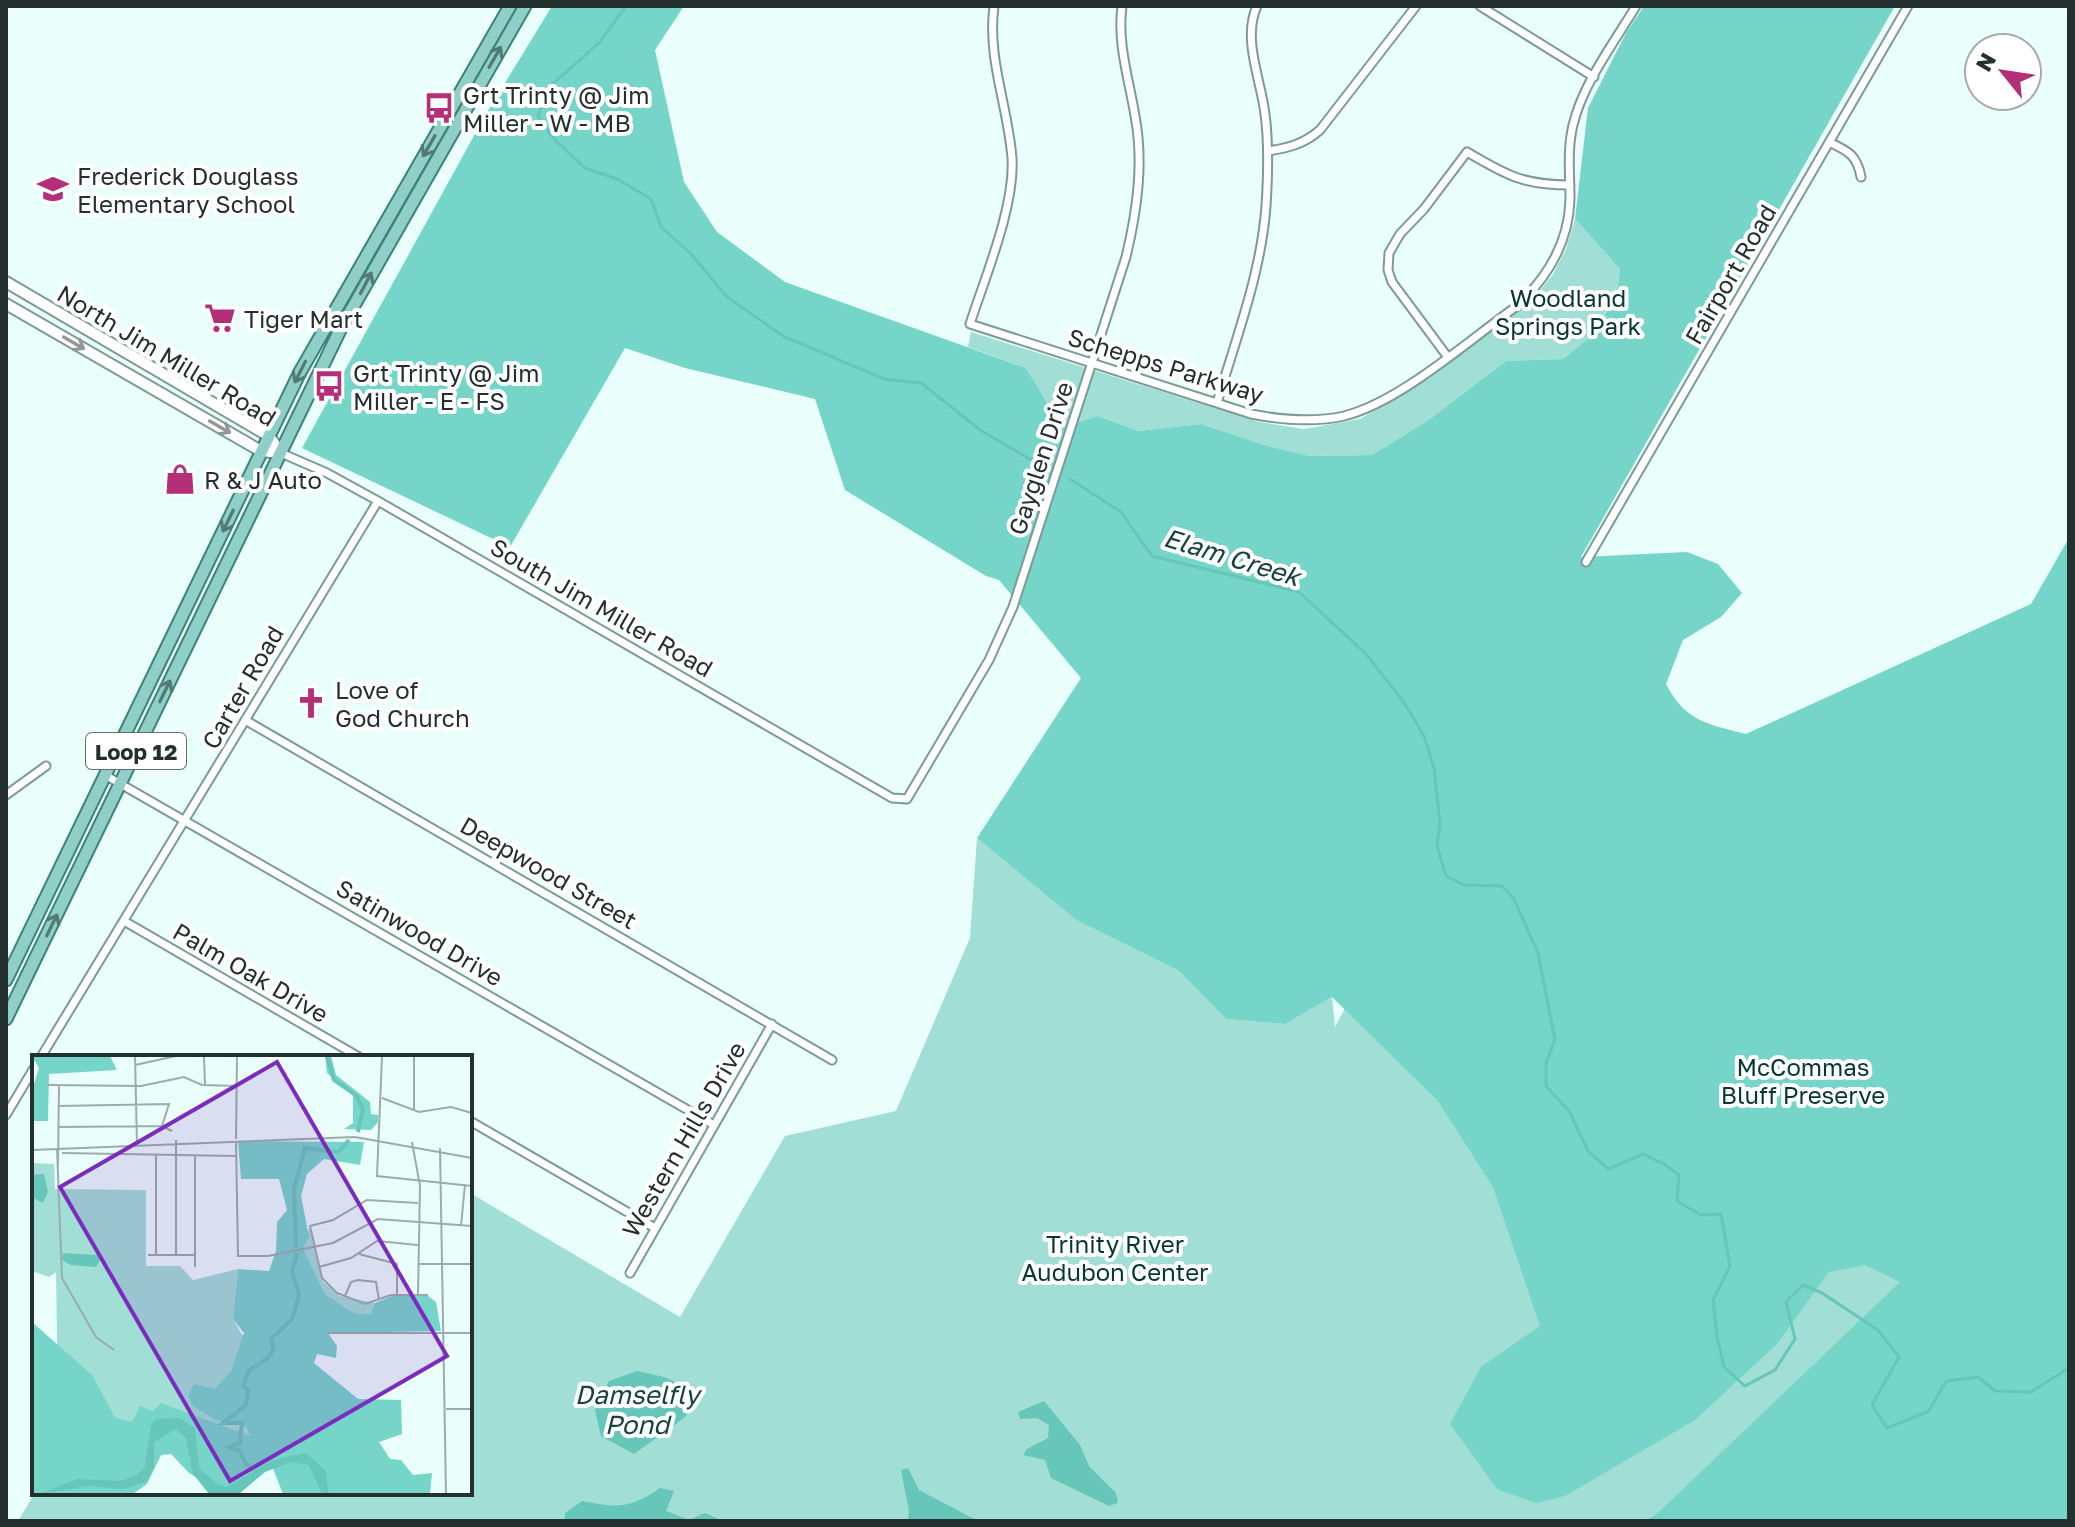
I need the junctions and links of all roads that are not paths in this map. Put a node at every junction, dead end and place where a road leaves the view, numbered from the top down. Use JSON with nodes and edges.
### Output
{"nodes":[{"id":1,"x":510,"y":6,"type":"edge"},
{"id":2,"x":525,"y":6,"type":"edge"},
{"id":3,"x":994,"y":6,"type":"edge"},
{"id":4,"x":1122,"y":6,"type":"edge"},
{"id":5,"x":1257,"y":6,"type":"edge"},
{"id":6,"x":1416,"y":6,"type":"edge"},
{"id":7,"x":1480,"y":6,"type":"edge"},
{"id":8,"x":1636,"y":6,"type":"edge"},
{"id":9,"x":1908,"y":6,"type":"edge"},
{"id":10,"x":1594,"y":77,"type":"junction"},
{"id":11,"x":1829,"y":142,"type":"junction"},
{"id":12,"x":1268,"y":151,"type":"junction"},
{"id":13,"x":1861,"y":177,"type":"dead end"},
{"id":14,"x":1570,"y":185,"type":"junction"},
{"id":15,"x":6,"y":283,"type":"edge"},
{"id":16,"x":6,"y":304,"type":"edge"},
{"id":17,"x":120,"y":349,"type":"junction"},
{"id":18,"x":1447,"y":356,"type":"junction"},
{"id":19,"x":110,"y":364,"type":"junction"},
{"id":20,"x":1092,"y":364,"type":"junction"},
{"id":21,"x":1217,"y":403,"type":"junction"},
{"id":22,"x":269,"y":436,"type":"junction"},
{"id":23,"x":261,"y":451,"type":"junction"},
{"id":24,"x":281,"y":453,"type":"junction"},
{"id":25,"x":378,"y":501,"type":"junction"},
{"id":26,"x":1586,"y":562,"type":"dead end"},
{"id":27,"x":245,"y":720,"type":"junction"},
{"id":28,"x":46,"y":766,"type":"dead end"},
{"id":29,"x":105,"y":775,"type":"junction"},
{"id":30,"x":120,"y":783,"type":"junction"},
{"id":31,"x":6,"y":795,"type":"edge"},
{"id":32,"x":901,"y":801,"type":"joint"},
{"id":33,"x":186,"y":821,"type":"junction"},
{"id":34,"x":124,"y":921,"type":"junction"},
{"id":35,"x":6,"y":980,"type":"edge"},
{"id":36,"x":6,"y":989,"type":"edge"},
{"id":37,"x":18,"y":995,"type":"junction"},
{"id":38,"x":6,"y":1019,"type":"edge"},
{"id":39,"x":772,"y":1024,"type":"junction"},
{"id":40,"x":42,"y":1055,"type":"edge"},
{"id":41,"x":356,"y":1055,"type":"edge"},
{"id":42,"x":832,"y":1060,"type":"dead end"},
{"id":43,"x":32,"y":1071,"type":"edge"},
{"id":44,"x":6,"y":1115,"type":"edge"},
{"id":45,"x":472,"y":1122,"type":"edge"},
{"id":46,"x":714,"y":1125,"type":"junction"},
{"id":47,"x":655,"y":1228,"type":"junction"},
{"id":48,"x":630,"y":1273,"type":"dead end"}],
"edges":[{"from":1,"to":22,"type":"main road","number":"Loop 12","one_way":true},
{"from":24,"to":2,"type":"main road","number":"Loop 12","one_way":true},
{"from":3,"to":20,"type":"street","name":"Schepps Parkway"},
{"from":4,"to":20,"type":"street","name":"Gayglen Drive"},
{"from":5,"to":12,"type":"street"},
{"from":6,"to":12,"type":"street"},
{"from":7,"to":10,"type":"street"},
{"from":8,"to":10,"type":"street","name":"Schepps Parkway"},
{"from":9,"to":11,"type":"street","name":"Fairport Road"},
{"from":10,"to":14,"type":"street","name":"Schepps Parkway"},
{"from":11,"to":13,"type":"street"},
{"from":11,"to":26,"type":"street","name":"Fairport Road"},
{"from":12,"to":21,"type":"street"},
{"from":14,"to":18,"type":"street","name":"Schepps Parkway"},
{"from":14,"to":18,"type":"street"},
{"from":15,"to":17,"type":"main road","name":"North Jim Miller Road"},
{"from":16,"to":19,"type":"main road","name":"North Jim Miller Road","one_way":true},
{"from":17,"to":19,"type":"main road"},
{"from":17,"to":22,"type":"main road","name":"North Jim Miller Road"},
{"from":18,"to":21,"type":"street","name":"Schepps Parkway"},
{"from":19,"to":23,"type":"main road","name":"North Jim Miller Road","one_way":true},
{"from":20,"to":21,"type":"street","name":"Schepps Parkway"},
{"from":20,"to":32,"type":"street","name":"Gayglen Drive"},
{"from":22,"to":23,"type":"main road","number":"Loop 12"},
{"from":22,"to":24,"type":"main road","name":"North Jim Miller Road"},
{"from":23,"to":24,"type":"main road","name":"North Jim Miller Road"},
{"from":23,"to":29,"type":"main road","number":"Loop 12","one_way":true},
{"from":24,"to":25,"type":"street","name":"South Jim Miller Road"},
{"from":30,"to":24,"type":"main road","number":"Loop 12","one_way":true},
{"from":25,"to":27,"type":"street","name":"Carter Road"},
{"from":25,"to":32,"type":"street","name":"South Jim Miller Road"},
{"from":27,"to":33,"type":"street","name":"Carter Road"},
{"from":27,"to":39,"type":"street","name":"Deepwood Street"},
{"from":28,"to":31,"type":"street"},
{"from":29,"to":30,"type":"street","name":"Satinwood Drive"},
{"from":29,"to":35,"type":"main road","number":"Loop 12"},
{"from":30,"to":33,"type":"street","name":"Satinwood Drive"},
{"from":37,"to":30,"type":"main road","number":"Loop 12","one_way":true},
{"from":33,"to":34,"type":"street","name":"Carter Road"},
{"from":33,"to":46,"type":"street","name":"Satinwood Drive"},
{"from":34,"to":40,"type":"street","name":"Carter Road"},
{"from":34,"to":41,"type":"street","name":"Palm Oak Drive"},
{"from":36,"to":37,"type":"street"},
{"from":37,"to":38,"type":"main road","number":"Loop 12"},
{"from":39,"to":42,"type":"street","name":"Deepwood Street"},
{"from":39,"to":46,"type":"street","name":"Western Hills Drive"},
{"from":43,"to":44,"type":"street"},
{"from":45,"to":47,"type":"street"},
{"from":46,"to":47,"type":"street","name":"Western Hills Drive"},
{"from":47,"to":48,"type":"street","name":"Western Hills Drive"}]}
